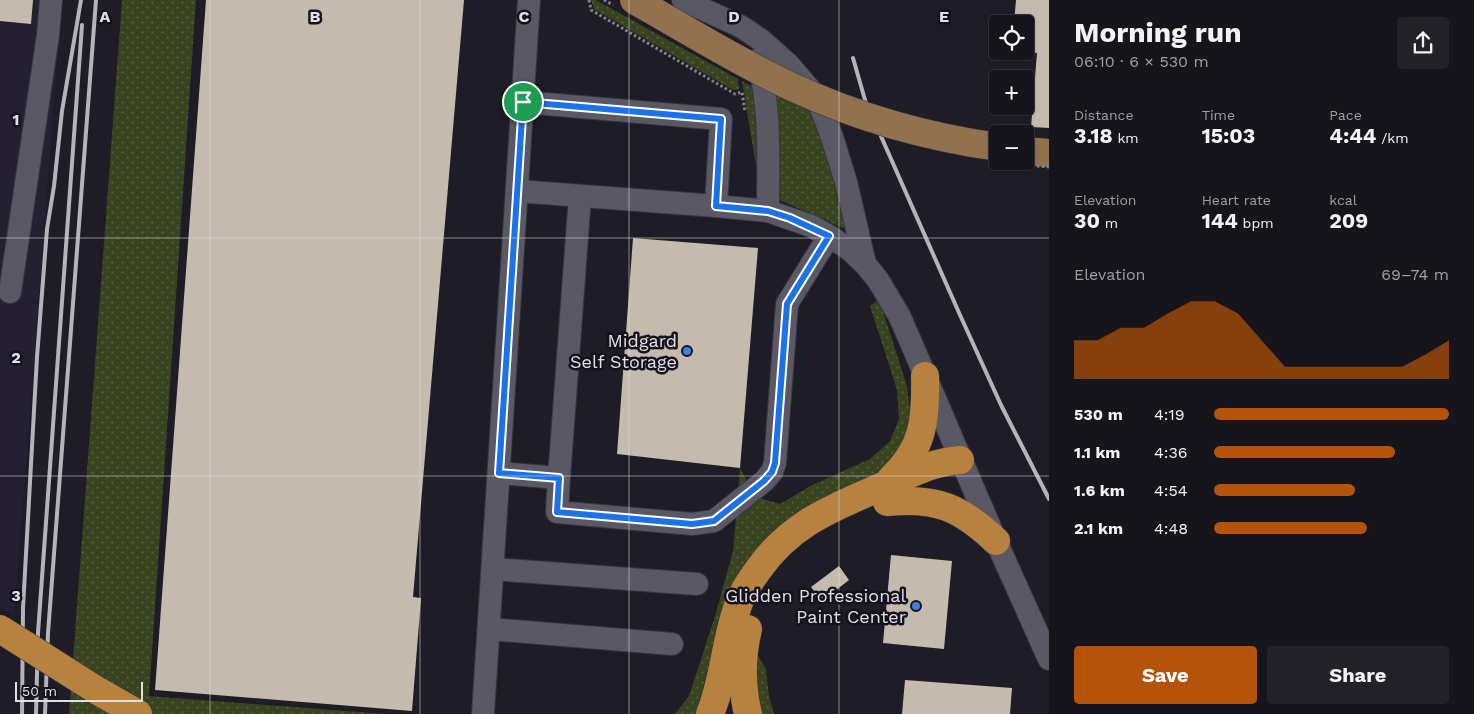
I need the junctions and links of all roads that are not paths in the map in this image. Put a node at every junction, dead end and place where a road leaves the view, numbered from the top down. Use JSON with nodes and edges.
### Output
{"nodes":[{"id":1,"x":51,"y":0,"type":"edge"},
{"id":2,"x":529,"y":0,"type":"edge"},
{"id":3,"x":634,"y":0,"type":"edge"},
{"id":4,"x":683,"y":0,"type":"edge"},
{"id":5,"x":719,"y":0,"type":"edge"},
{"id":6,"x":742,"y":26,"type":"junction"},
{"id":7,"x":523,"y":102,"type":"junction"},
{"id":8,"x":989,"y":145,"type":"edge"},
{"id":9,"x":1034,"y":152,"type":"edge"},
{"id":10,"x":1049,"y":153,"type":"edge"},
{"id":11,"x":517,"y":191,"type":"junction"},
{"id":12,"x":580,"y":196,"type":"junction"},
{"id":13,"x":716,"y":206,"type":"junction"},
{"id":14,"x":758,"y":210,"type":"junction"},
{"id":15,"x":829,"y":236,"type":"junction"},
{"id":16,"x":865,"y":264,"type":"junction"},
{"id":17,"x":10,"y":291,"type":"edge"},
{"id":18,"x":925,"y":376,"type":"junction"},
{"id":19,"x":960,"y":460,"type":"junction"},
{"id":20,"x":499,"y":473,"type":"junction"},
{"id":21,"x":559,"y":478,"type":"junction"},
{"id":22,"x":854,"y":499,"type":"junction"},
{"id":23,"x":887,"y":502,"type":"junction"},
{"id":24,"x":996,"y":541,"type":"junction"},
{"id":25,"x":493,"y":569,"type":"junction"},
{"id":26,"x":697,"y":584,"type":"dead end"},
{"id":27,"x":0,"y":628,"type":"edge"},
{"id":28,"x":489,"y":630,"type":"junction"},
{"id":29,"x":672,"y":644,"type":"dead end"},
{"id":30,"x":0,"y":652,"type":"edge"},
{"id":31,"x":1049,"y":659,"type":"edge"},
{"id":32,"x":98,"y":691,"type":"junction"},
{"id":33,"x":138,"y":714,"type":"edge"},
{"id":34,"x":483,"y":714,"type":"edge"},
{"id":35,"x":710,"y":714,"type":"edge"},
{"id":36,"x":748,"y":714,"type":"edge"}],
"edges":[{"from":1,"to":17,"type":"street"},
{"from":2,"to":7,"type":"street"},
{"from":3,"to":8,"type":"main road","bridge":true},
{"from":4,"to":6,"type":"street"},
{"from":5,"to":6,"type":"street"},
{"from":6,"to":14,"type":"street"},
{"from":6,"to":16,"type":"street"},
{"from":7,"to":11,"type":"street"},
{"from":7,"to":13,"type":"street"},
{"from":9,"to":10,"type":"main road"},
{"from":11,"to":12,"type":"street"},
{"from":11,"to":20,"type":"street"},
{"from":12,"to":13,"type":"street"},
{"from":12,"to":21,"type":"street"},
{"from":13,"to":14,"type":"street"},
{"from":14,"to":15,"type":"street"},
{"from":15,"to":16,"type":"street"},
{"from":15,"to":21,"type":"street"},
{"from":16,"to":18,"type":"street"},
{"from":18,"to":19,"type":"street"},
{"from":18,"to":22,"type":"highway"},
{"from":19,"to":22,"type":"highway"},
{"from":19,"to":23,"type":"highway"},
{"from":19,"to":24,"type":"street"},
{"from":20,"to":21,"type":"street"},
{"from":20,"to":25,"type":"street"},
{"from":22,"to":35,"type":"highway"},
{"from":23,"to":24,"type":"highway"},
{"from":23,"to":36,"type":"highway"},
{"from":24,"to":31,"type":"street"},
{"from":25,"to":26,"type":"street"},
{"from":25,"to":28,"type":"street"},
{"from":27,"to":32,"type":"highway","bridge":true},
{"from":28,"to":29,"type":"street"},
{"from":28,"to":34,"type":"street"},
{"from":30,"to":32,"type":"highway","bridge":true},
{"from":32,"to":33,"type":"highway"}]}
